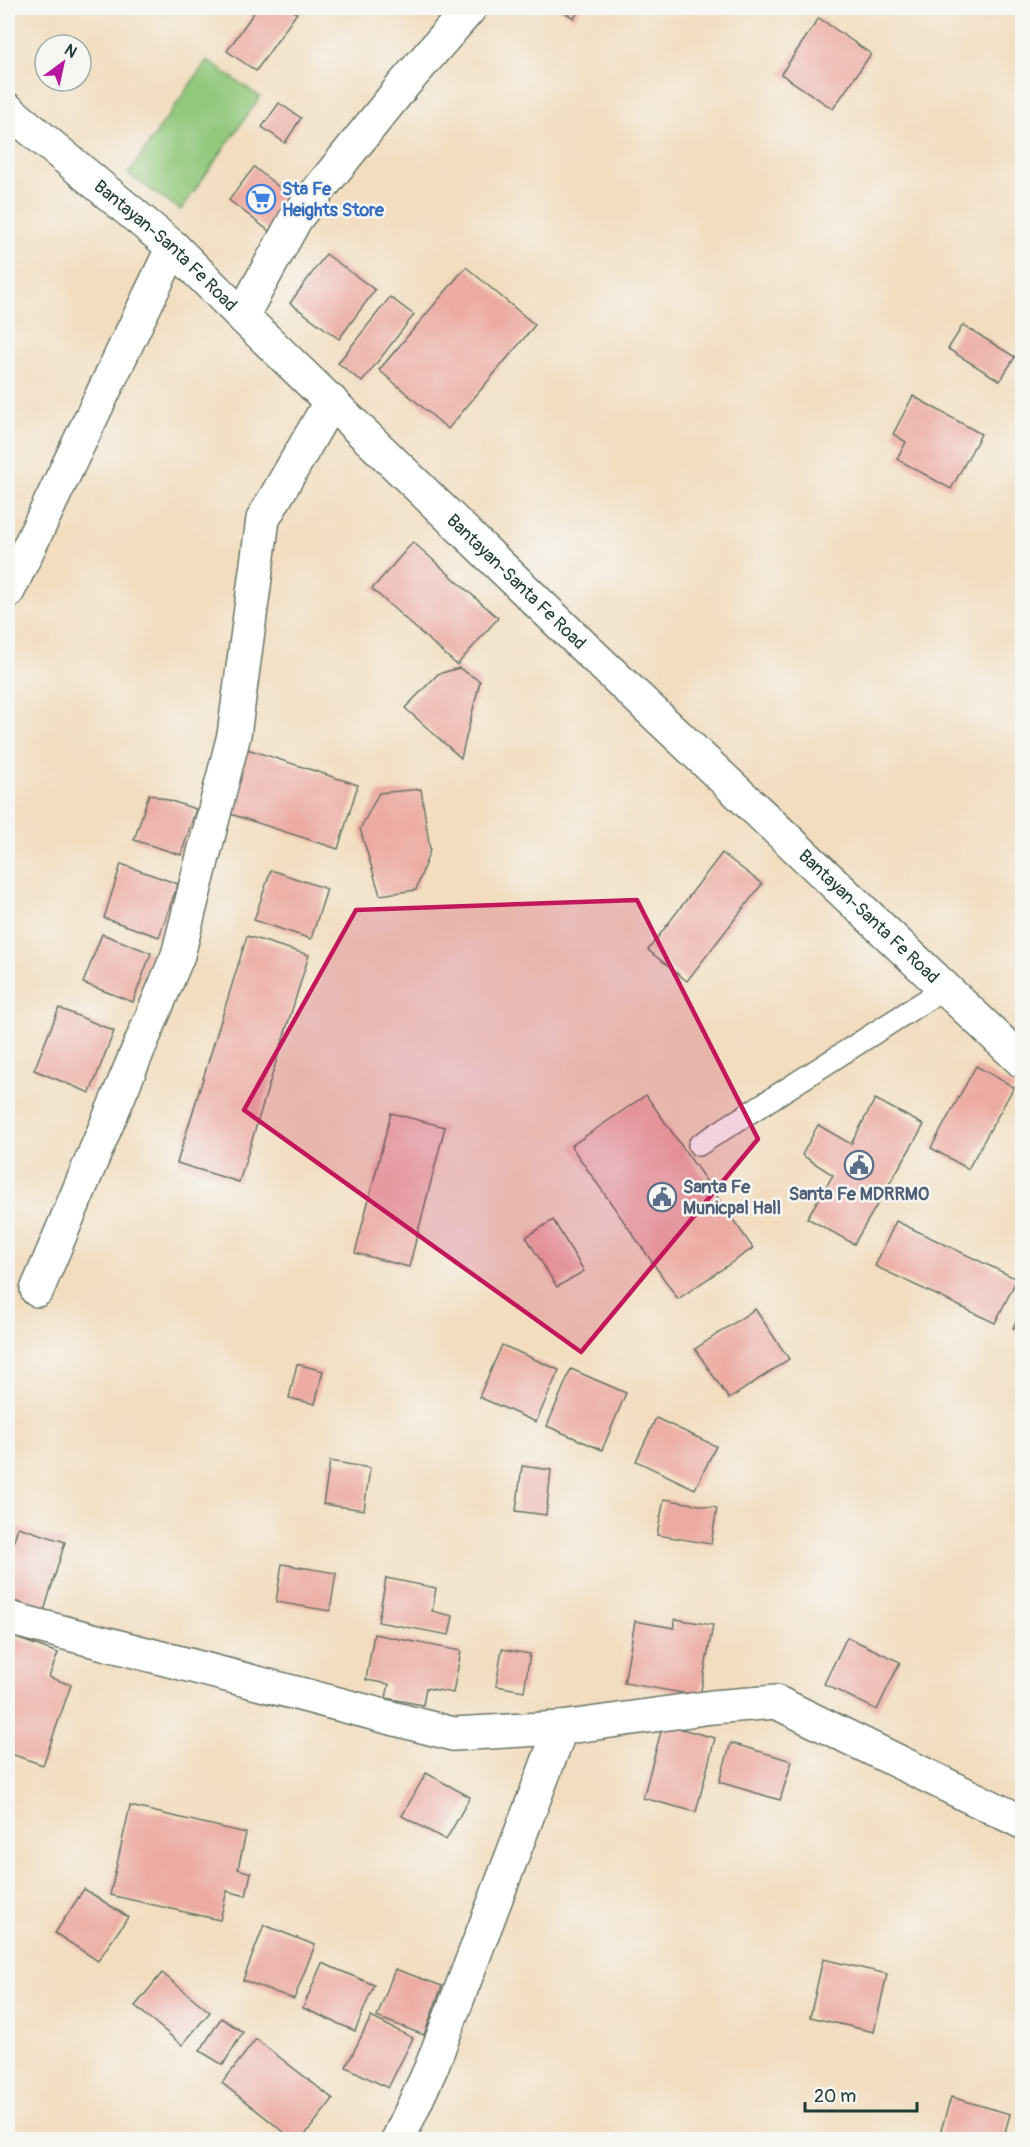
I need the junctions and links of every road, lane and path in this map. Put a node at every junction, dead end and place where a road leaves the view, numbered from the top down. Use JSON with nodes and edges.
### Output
{"nodes":[{"id":1,"x":470,"y":8,"type":"edge"},
{"id":2,"x":8,"y":110,"type":"edge"},
{"id":3,"x":173,"y":247,"type":"junction"},
{"id":4,"x":242,"y":316,"type":"junction"},
{"id":5,"x":331,"y":401,"type":"junction"},
{"id":6,"x":8,"y":591,"type":"edge"},
{"id":7,"x":945,"y":988,"type":"junction"},
{"id":8,"x":1023,"y":1061,"type":"edge"},
{"id":9,"x":699,"y":1145,"type":"dead end"},
{"id":10,"x":37,"y":1290,"type":"dead end"},
{"id":11,"x":8,"y":1618,"type":"edge"},
{"id":12,"x":561,"y":1728,"type":"junction"},
{"id":13,"x":1023,"y":1822,"type":"edge"},
{"id":14,"x":398,"y":2139,"type":"edge"}],
"edges":[{"from":1,"to":4,"type":"street"},
{"from":2,"to":3,"type":"street","name":"Bantayan-Santa Fe Road"},
{"from":3,"to":4,"type":"street","name":"Bantayan-Santa Fe Road"},
{"from":3,"to":6,"type":"street"},
{"from":4,"to":5,"type":"street","name":"Bantayan-Santa Fe Road"},
{"from":5,"to":7,"type":"street","name":"Bantayan-Santa Fe Road"},
{"from":5,"to":10,"type":"street"},
{"from":7,"to":8,"type":"street","name":"Bantayan-Santa Fe Road"},
{"from":7,"to":9,"type":"lane"},
{"from":11,"to":12,"type":"street"},
{"from":12,"to":13,"type":"street"},
{"from":12,"to":14,"type":"street"}]}
